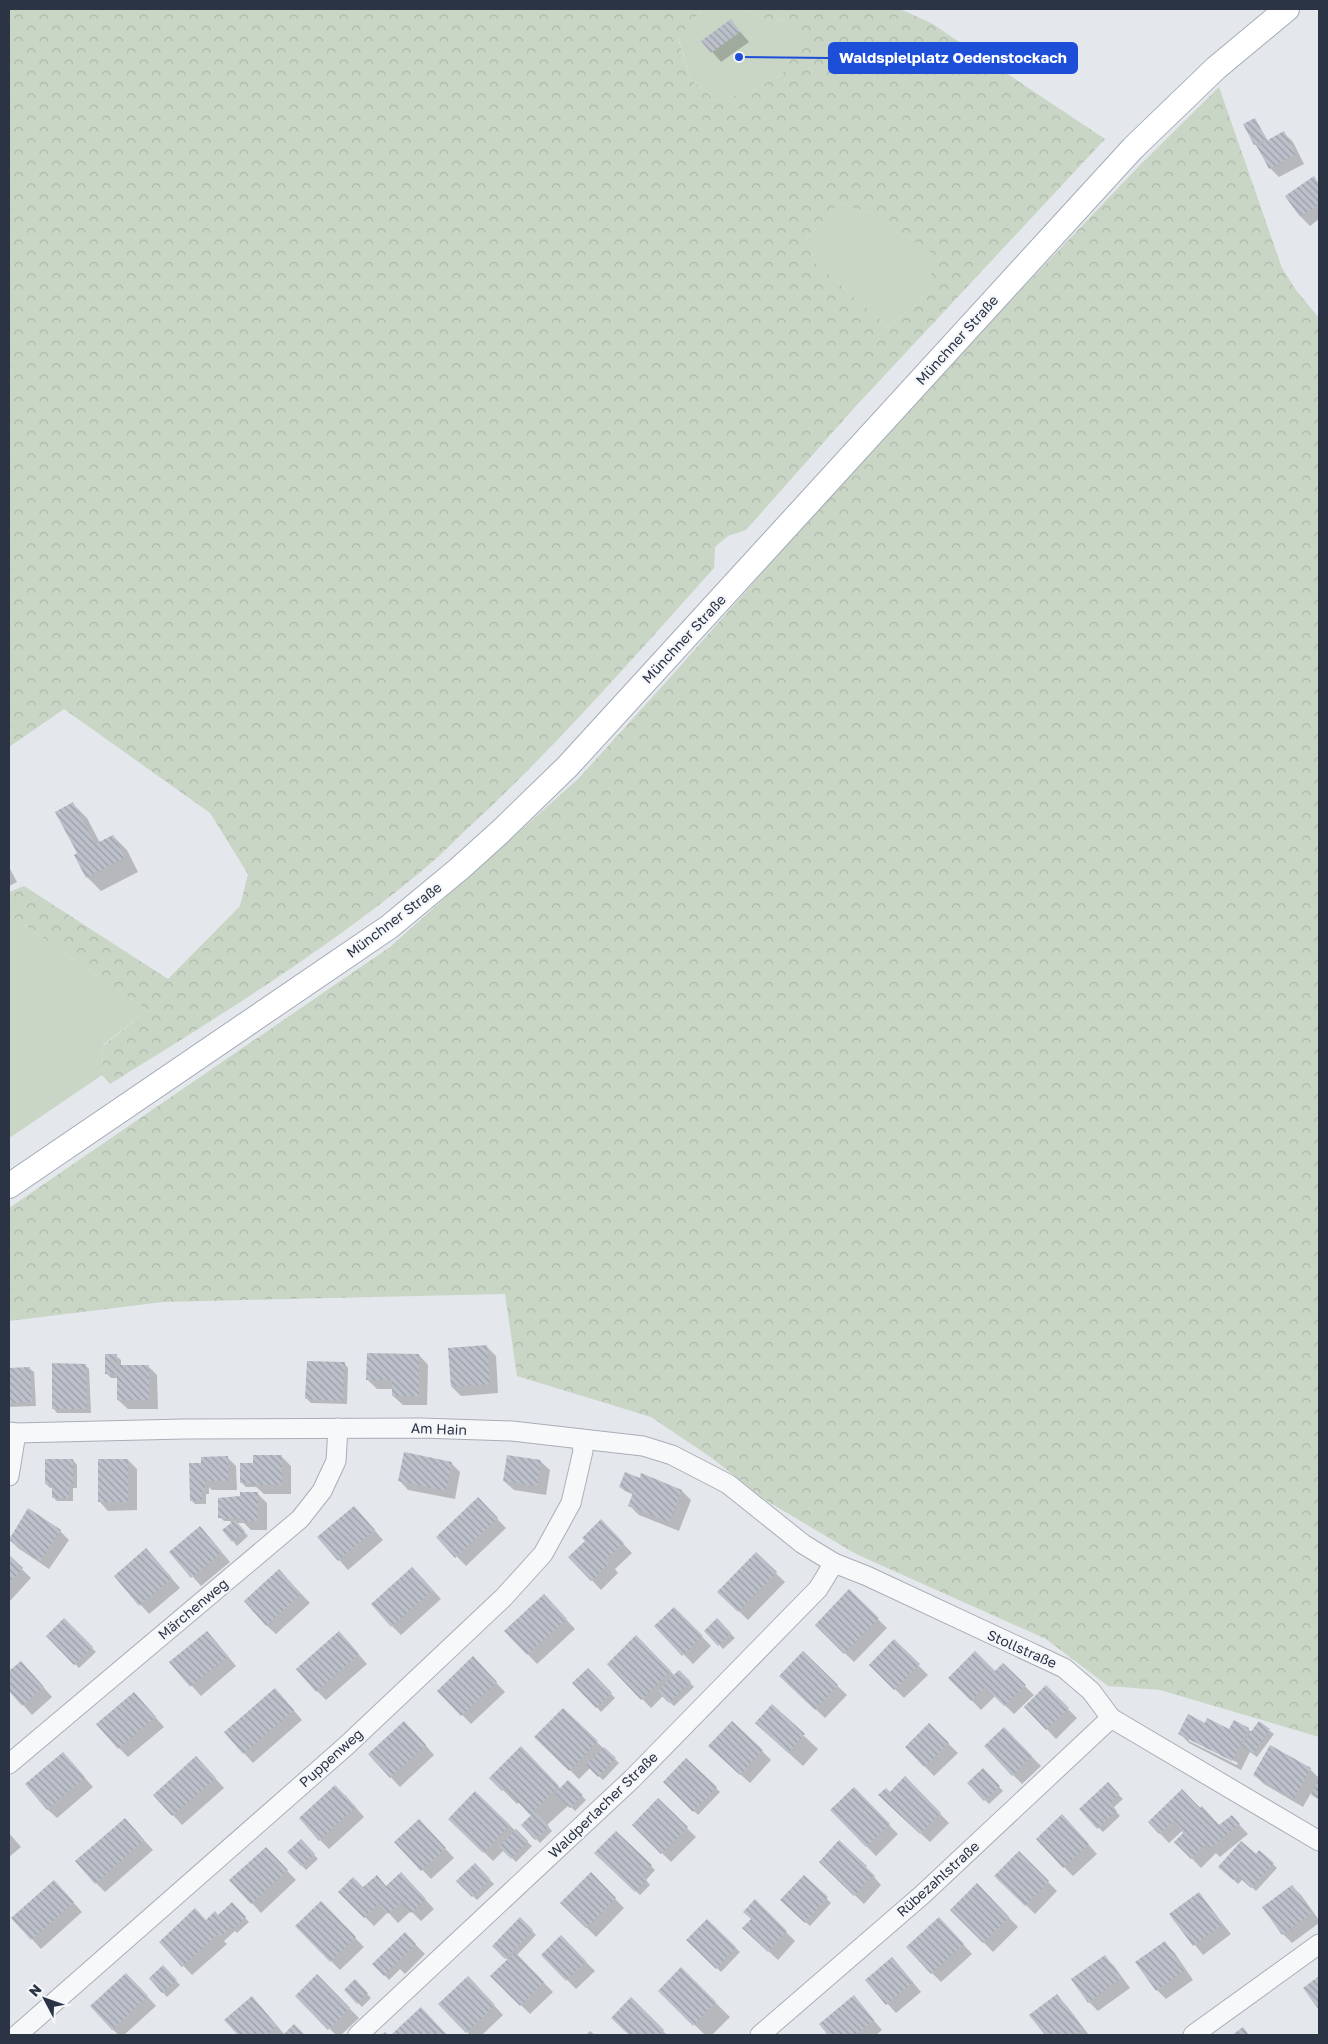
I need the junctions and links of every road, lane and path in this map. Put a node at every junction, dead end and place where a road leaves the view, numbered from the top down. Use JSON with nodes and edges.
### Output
{"nodes":[{"id":1,"x":1287,"y":9,"type":"edge"},
{"id":2,"x":9,"y":1186,"type":"edge"},
{"id":3,"x":338,"y":1428,"type":"junction"},
{"id":4,"x":13,"y":1432,"type":"edge"},
{"id":5,"x":581,"y":1438,"type":"junction"},
{"id":6,"x":9,"y":1476,"type":"edge"},
{"id":7,"x":834,"y":1563,"type":"junction"},
{"id":8,"x":1111,"y":1718,"type":"junction"},
{"id":9,"x":9,"y":1764,"type":"edge"},
{"id":10,"x":1319,"y":1841,"type":"edge"},
{"id":11,"x":1319,"y":1944,"type":"edge"},
{"id":12,"x":17,"y":2035,"type":"edge"},
{"id":13,"x":358,"y":2035,"type":"edge"},
{"id":14,"x":760,"y":2035,"type":"edge"},
{"id":15,"x":1193,"y":2035,"type":"edge"}],
"edges":[{"from":1,"to":2,"type":"main road","name":"Münchner Straße"},
{"from":3,"to":4,"type":"street","name":"Am Hain"},
{"from":3,"to":5,"type":"street","name":"Am Hain"},
{"from":3,"to":9,"type":"street","name":"Märchenweg"},
{"from":4,"to":6,"type":"street"},
{"from":5,"to":7,"type":"street","name":"Am Hain"},
{"from":5,"to":12,"type":"street","name":"Puppenweg"},
{"from":7,"to":8,"type":"street","name":"Stollstraße"},
{"from":7,"to":13,"type":"street","name":"Waldperlacher Straße"},
{"from":8,"to":10,"type":"street","name":"Stollstraße"},
{"from":8,"to":14,"type":"street","name":"Rübezahlstraße"},
{"from":11,"to":15,"type":"street"}]}
